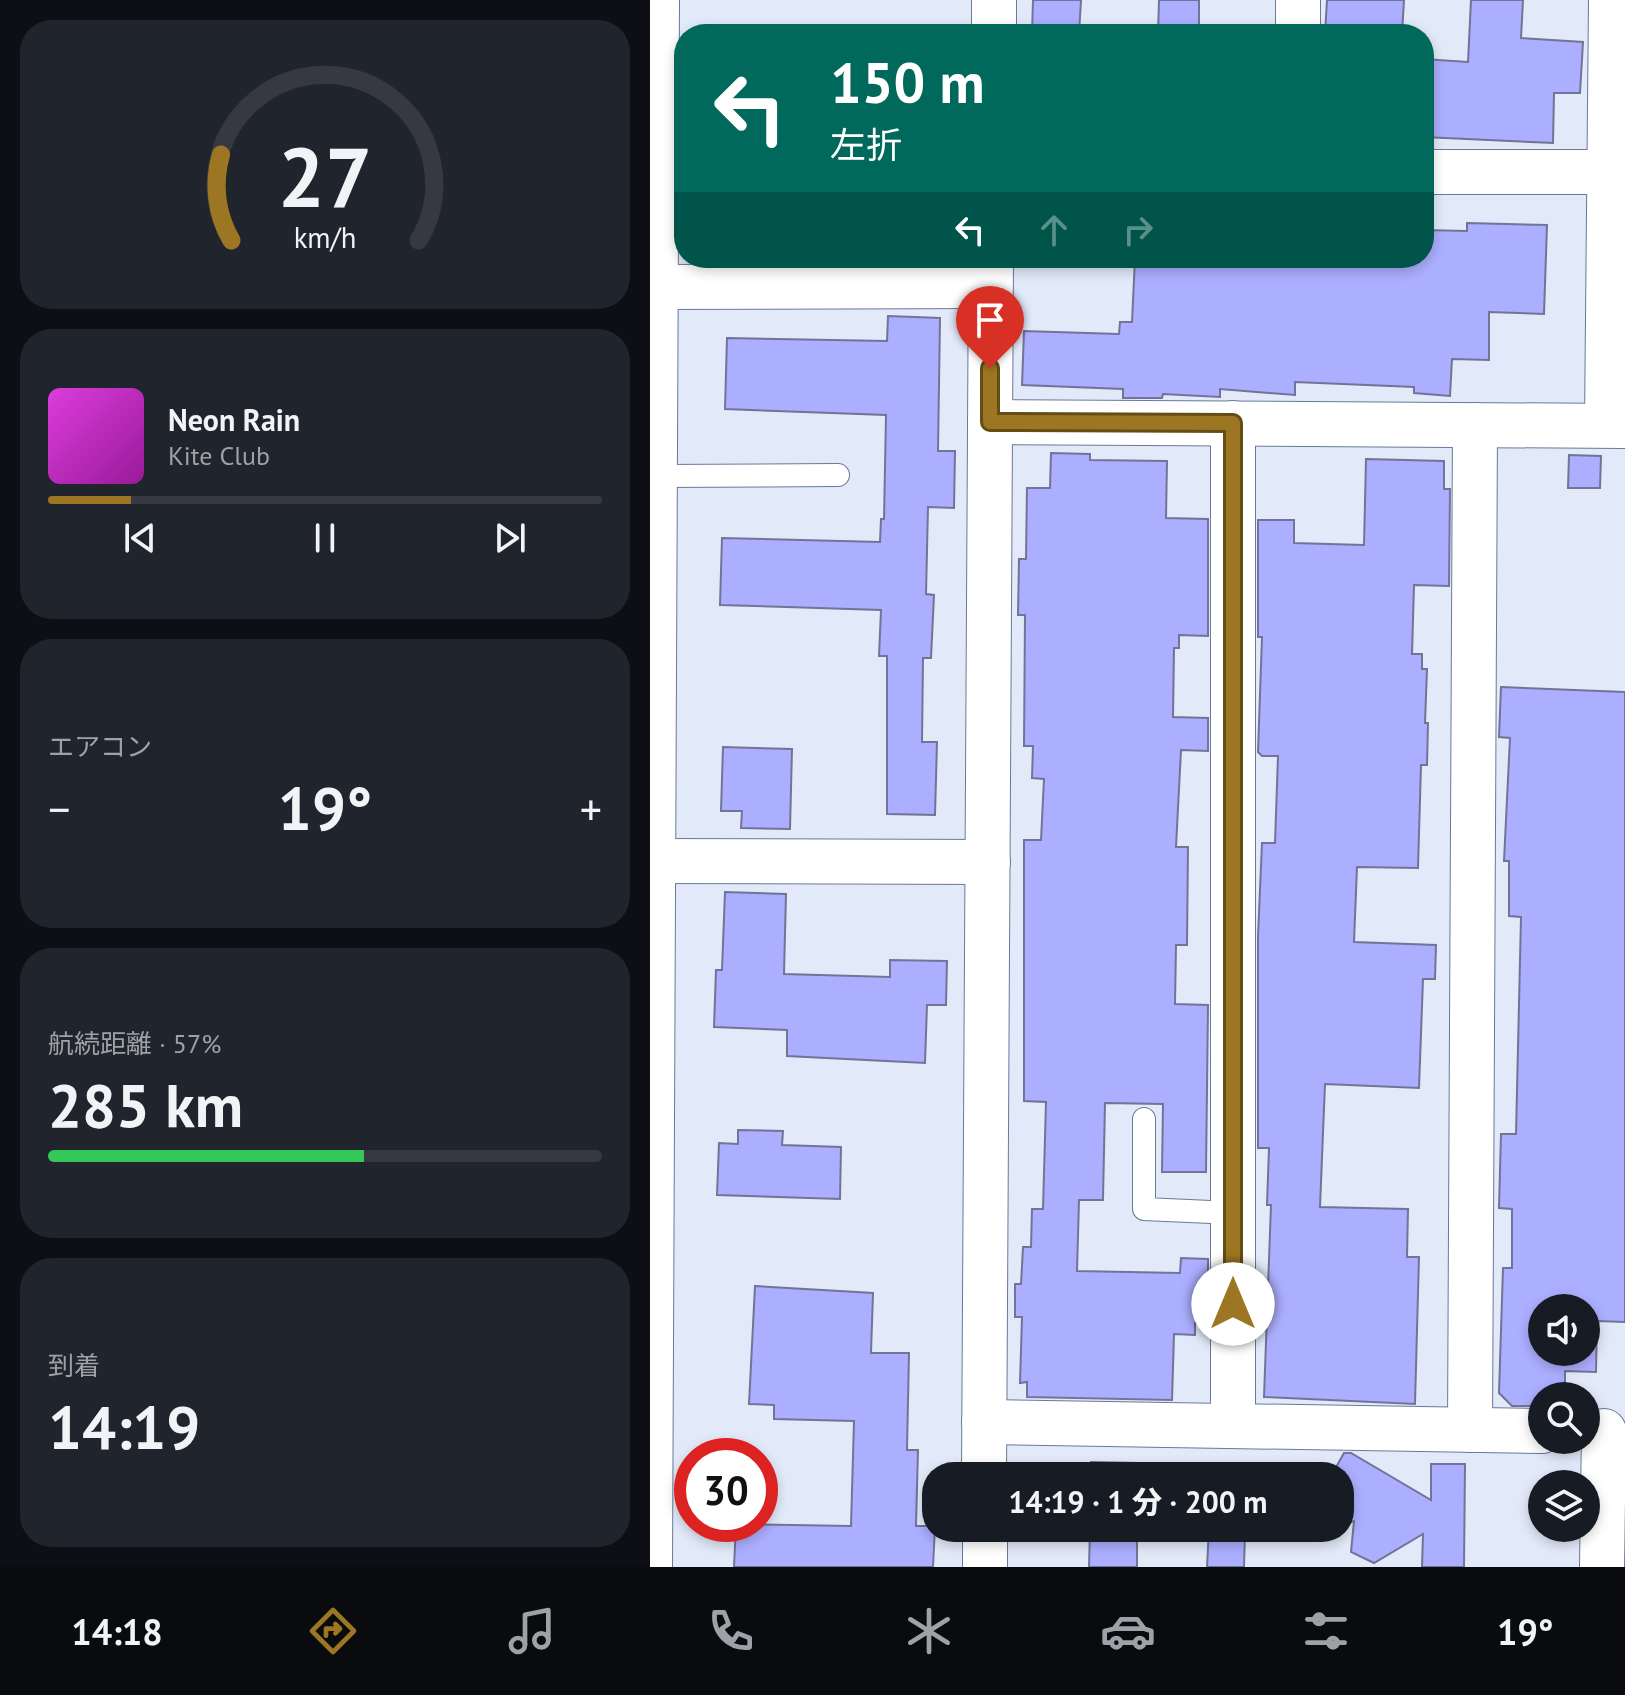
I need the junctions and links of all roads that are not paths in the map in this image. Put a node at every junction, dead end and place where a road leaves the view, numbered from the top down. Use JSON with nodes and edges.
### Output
{"nodes":[{"id":1,"x":657,"y":0,"type":"edge"},
{"id":2,"x":994,"y":0,"type":"edge"},
{"id":3,"x":1298,"y":0,"type":"edge"},
{"id":4,"x":1611,"y":0,"type":"edge"},
{"id":5,"x":994,"y":24,"type":"edge"},
{"id":6,"x":1298,"y":24,"type":"edge"},
{"id":7,"x":653,"y":102,"type":"edge"},
{"id":8,"x":1434,"y":172,"type":"edge"},
{"id":9,"x":1617,"y":172,"type":"edge"},
{"id":10,"x":991,"y":272,"type":"edge"},
{"id":11,"x":654,"y":287,"type":"edge"},
{"id":12,"x":990,"y":422,"type":"junction"},
{"id":13,"x":1233,"y":423,"type":"junction"},
{"id":14,"x":1475,"y":425,"type":"junction"},
{"id":15,"x":1616,"y":426,"type":"edge"},
{"id":16,"x":838,"y":475,"type":"dead end"},
{"id":17,"x":657,"y":476,"type":"junction"},
{"id":18,"x":652,"y":861,"type":"edge"},
{"id":19,"x":988,"y":862,"type":"junction"},
{"id":20,"x":1144,"y":1119,"type":"dead end"},
{"id":21,"x":1233,"y":1213,"type":"junction"},
{"id":22,"x":984,"y":1422,"type":"junction"},
{"id":23,"x":1233,"y":1426,"type":"junction"},
{"id":24,"x":1470,"y":1430,"type":"junction"},
{"id":25,"x":1528,"y":1431,"type":"edge"},
{"id":26,"x":1605,"y":1431,"type":"edge"},
{"id":27,"x":984,"y":1462,"type":"edge"},
{"id":28,"x":985,"y":1542,"type":"edge"},
{"id":29,"x":650,"y":1567,"type":"edge"},
{"id":30,"x":985,"y":1567,"type":"edge"},
{"id":31,"x":1602,"y":1567,"type":"edge"}],
"edges":[{"from":1,"to":7,"type":"street"},
{"from":2,"to":5,"type":"street"},
{"from":3,"to":6,"type":"street"},
{"from":4,"to":9,"type":"street"},
{"from":7,"to":11,"type":"street"},
{"from":8,"to":9,"type":"street"},
{"from":9,"to":15,"type":"street"},
{"from":10,"to":11,"type":"street"},
{"from":10,"to":12,"type":"street"},
{"from":11,"to":17,"type":"street"},
{"from":12,"to":13,"type":"street"},
{"from":12,"to":19,"type":"street"},
{"from":13,"to":14,"type":"street"},
{"from":13,"to":21,"type":"street"},
{"from":14,"to":15,"type":"street"},
{"from":14,"to":24,"type":"street"},
{"from":16,"to":17,"type":"lane"},
{"from":17,"to":18,"type":"street"},
{"from":18,"to":19,"type":"street"},
{"from":18,"to":29,"type":"street"},
{"from":19,"to":22,"type":"street"},
{"from":20,"to":21,"type":"lane"},
{"from":21,"to":23,"type":"street"},
{"from":22,"to":23,"type":"street"},
{"from":22,"to":27,"type":"street"},
{"from":23,"to":24,"type":"street"},
{"from":24,"to":25,"type":"street"},
{"from":26,"to":31,"type":"street"},
{"from":28,"to":30,"type":"street"}]}
